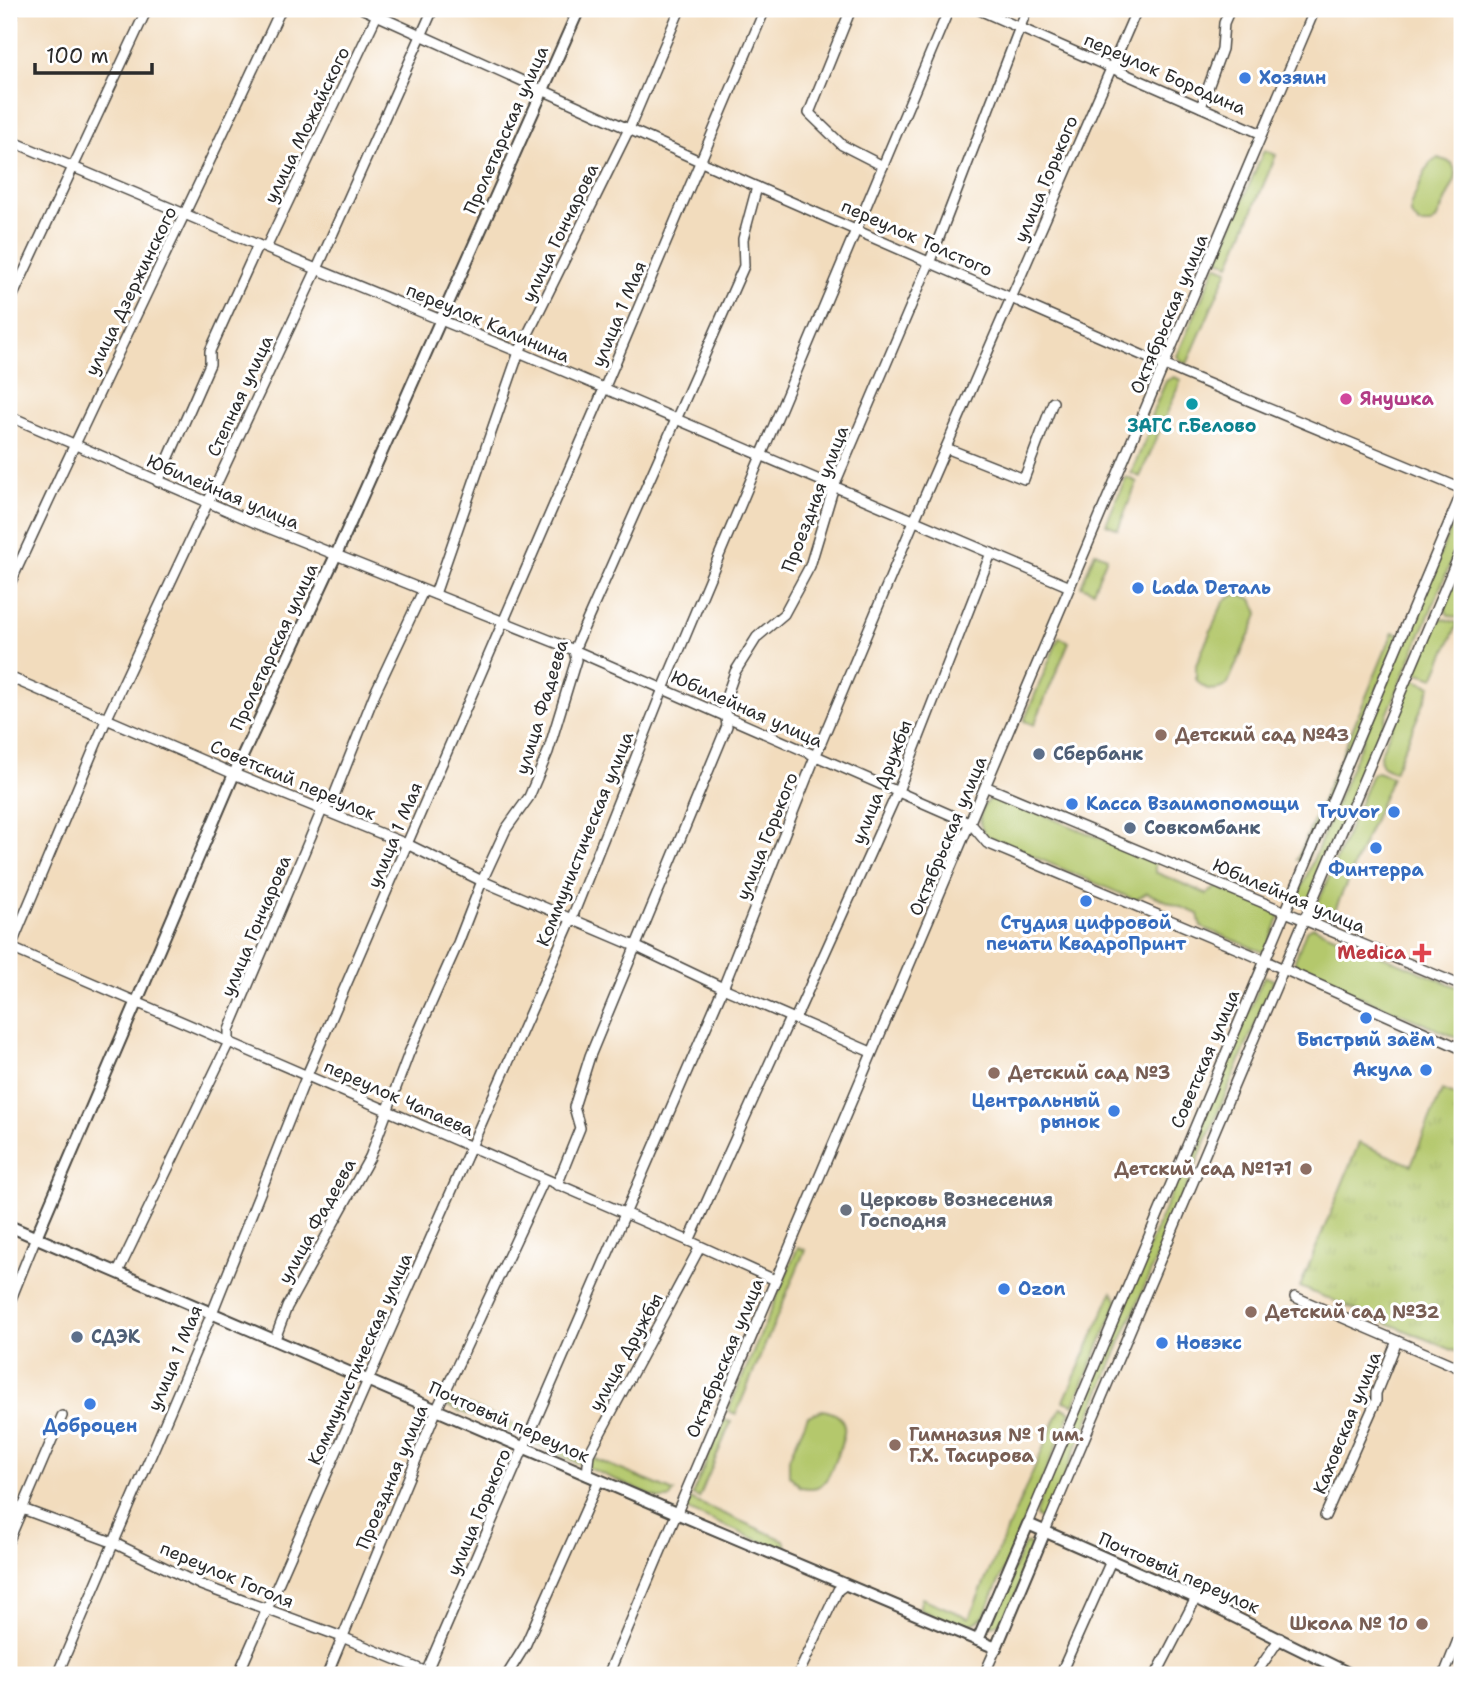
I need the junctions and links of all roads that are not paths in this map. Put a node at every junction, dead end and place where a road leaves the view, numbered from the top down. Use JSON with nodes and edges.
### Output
{"nodes":[{"id":1,"x":15,"y":9,"type":"edge"},
{"id":2,"x":147,"y":9,"type":"edge"},
{"id":3,"x":281,"y":9,"type":"edge"},
{"id":4,"x":363,"y":9,"type":"edge"},
{"id":5,"x":433,"y":9,"type":"edge"},
{"id":6,"x":579,"y":9,"type":"edge"},
{"id":7,"x":680,"y":9,"type":"edge"},
{"id":8,"x":765,"y":9,"type":"edge"},
{"id":9,"x":851,"y":9,"type":"edge"},
{"id":10,"x":949,"y":9,"type":"edge"},
{"id":11,"x":977,"y":9,"type":"edge"},
{"id":12,"x":1027,"y":9,"type":"edge"},
{"id":13,"x":1137,"y":9,"type":"edge"},
{"id":14,"x":1230,"y":9,"type":"edge"},
{"id":15,"x":1315,"y":9,"type":"edge"},
{"id":16,"x":377,"y":15,"type":"junction"},
{"id":17,"x":9,"y":22,"type":"edge"},
{"id":18,"x":1021,"y":27,"type":"junction"},
{"id":19,"x":420,"y":34,"type":"junction"},
{"id":20,"x":1110,"y":67,"type":"junction"},
{"id":21,"x":543,"y":90,"type":"junction"},
{"id":22,"x":1200,"y":107,"type":"junction"},
{"id":23,"x":629,"y":129,"type":"junction"},
{"id":24,"x":1262,"y":134,"type":"junction"},
{"id":25,"x":9,"y":140,"type":"edge"},
{"id":26,"x":700,"y":160,"type":"junction"},
{"id":27,"x":883,"y":166,"type":"junction"},
{"id":28,"x":74,"y":167,"type":"junction"},
{"id":29,"x":757,"y":187,"type":"junction"},
{"id":30,"x":186,"y":214,"type":"junction"},
{"id":31,"x":857,"y":229,"type":"junction"},
{"id":32,"x":262,"y":247,"type":"junction"},
{"id":33,"x":930,"y":261,"type":"junction"},
{"id":34,"x":317,"y":269,"type":"junction"},
{"id":35,"x":1013,"y":297,"type":"junction"},
{"id":36,"x":9,"y":304,"type":"edge"},
{"id":37,"x":441,"y":320,"type":"junction"},
{"id":38,"x":519,"y":352,"type":"junction"},
{"id":39,"x":1165,"y":364,"type":"junction"},
{"id":40,"x":604,"y":389,"type":"junction"},
{"id":41,"x":1053,"y":402,"type":"dead end"},
{"id":42,"x":9,"y":416,"type":"edge"},
{"id":43,"x":677,"y":419,"type":"junction"},
{"id":44,"x":74,"y":444,"type":"junction"},
{"id":45,"x":946,"y":448,"type":"junction"},
{"id":46,"x":761,"y":456,"type":"junction"},
{"id":47,"x":158,"y":482,"type":"junction"},
{"id":48,"x":834,"y":486,"type":"junction"},
{"id":49,"x":1462,"y":491,"type":"edge"},
{"id":50,"x":207,"y":502,"type":"junction"},
{"id":51,"x":914,"y":521,"type":"junction"},
{"id":52,"x":1462,"y":548,"type":"edge"},
{"id":53,"x":991,"y":553,"type":"junction"},
{"id":54,"x":336,"y":555,"type":"junction"},
{"id":55,"x":9,"y":586,"type":"edge"},
{"id":56,"x":1070,"y":587,"type":"junction"},
{"id":57,"x":423,"y":591,"type":"junction"},
{"id":58,"x":435,"y":594,"type":"junction"},
{"id":59,"x":502,"y":622,"type":"junction"},
{"id":60,"x":574,"y":650,"type":"junction"},
{"id":61,"x":9,"y":677,"type":"edge"},
{"id":62,"x":663,"y":690,"type":"junction"},
{"id":63,"x":725,"y":715,"type":"junction"},
{"id":64,"x":107,"y":718,"type":"junction"},
{"id":65,"x":815,"y":757,"type":"junction"},
{"id":66,"x":234,"y":774,"type":"junction"},
{"id":67,"x":986,"y":787,"type":"junction"},
{"id":68,"x":898,"y":792,"type":"junction"},
{"id":69,"x":322,"y":810,"type":"junction"},
{"id":70,"x":971,"y":824,"type":"junction"},
{"id":71,"x":409,"y":845,"type":"junction"},
{"id":72,"x":482,"y":881,"type":"junction"},
{"id":73,"x":1287,"y":912,"type":"junction"},
{"id":74,"x":1304,"y":919,"type":"junction"},
{"id":75,"x":570,"y":920,"type":"junction"},
{"id":76,"x":635,"y":946,"type":"junction"},
{"id":77,"x":9,"y":948,"type":"edge"},
{"id":78,"x":1265,"y":962,"type":"junction"},
{"id":79,"x":1284,"y":970,"type":"junction"},
{"id":80,"x":1462,"y":986,"type":"edge"},
{"id":81,"x":723,"y":988,"type":"junction"},
{"id":82,"x":135,"y":1003,"type":"junction"},
{"id":83,"x":793,"y":1019,"type":"junction"},
{"id":84,"x":229,"y":1042,"type":"junction"},
{"id":85,"x":1462,"y":1049,"type":"edge"},
{"id":86,"x":872,"y":1052,"type":"junction"},
{"id":87,"x":307,"y":1075,"type":"junction"},
{"id":88,"x":389,"y":1111,"type":"junction"},
{"id":89,"x":472,"y":1147,"type":"junction"},
{"id":90,"x":544,"y":1180,"type":"junction"},
{"id":91,"x":557,"y":1185,"type":"junction"},
{"id":92,"x":624,"y":1214,"type":"junction"},
{"id":93,"x":9,"y":1226,"type":"edge"},
{"id":94,"x":36,"y":1237,"type":"junction"},
{"id":95,"x":688,"y":1241,"type":"junction"},
{"id":96,"x":700,"y":1247,"type":"junction"},
{"id":97,"x":118,"y":1272,"type":"junction"},
{"id":98,"x":775,"y":1280,"type":"junction"},
{"id":99,"x":1294,"y":1297,"type":"dead end"},
{"id":100,"x":9,"y":1304,"type":"edge"},
{"id":101,"x":212,"y":1313,"type":"junction"},
{"id":102,"x":275,"y":1339,"type":"junction"},
{"id":103,"x":1397,"y":1341,"type":"junction"},
{"id":104,"x":1462,"y":1368,"type":"edge"},
{"id":105,"x":368,"y":1380,"type":"junction"},
{"id":106,"x":437,"y":1409,"type":"junction"},
{"id":107,"x":62,"y":1416,"type":"dead end"},
{"id":108,"x":524,"y":1446,"type":"junction"},
{"id":109,"x":587,"y":1475,"type":"junction"},
{"id":110,"x":599,"y":1480,"type":"junction"},
{"id":111,"x":9,"y":1504,"type":"edge"},
{"id":112,"x":22,"y":1510,"type":"junction"},
{"id":113,"x":676,"y":1513,"type":"junction"},
{"id":114,"x":1325,"y":1516,"type":"dead end"},
{"id":115,"x":1028,"y":1524,"type":"junction"},
{"id":116,"x":1045,"y":1531,"type":"junction"},
{"id":117,"x":9,"y":1540,"type":"edge"},
{"id":118,"x":112,"y":1542,"type":"junction"},
{"id":119,"x":1111,"y":1561,"type":"junction"},
{"id":120,"x":845,"y":1585,"type":"junction"},
{"id":121,"x":1196,"y":1598,"type":"junction"},
{"id":122,"x":267,"y":1611,"type":"junction"},
{"id":123,"x":1462,"y":1630,"type":"edge"},
{"id":124,"x":342,"y":1637,"type":"junction"},
{"id":125,"x":1280,"y":1639,"type":"junction"},
{"id":126,"x":978,"y":1640,"type":"junction"},
{"id":127,"x":996,"y":1648,"type":"junction"},
{"id":128,"x":429,"y":1674,"type":"edge"},
{"id":129,"x":57,"y":1675,"type":"edge"},
{"id":130,"x":238,"y":1675,"type":"edge"},
{"id":131,"x":327,"y":1675,"type":"edge"},
{"id":132,"x":507,"y":1675,"type":"edge"},
{"id":133,"x":608,"y":1675,"type":"edge"},
{"id":134,"x":798,"y":1675,"type":"edge"},
{"id":135,"x":984,"y":1675,"type":"edge"},
{"id":136,"x":1060,"y":1675,"type":"edge"},
{"id":137,"x":1156,"y":1675,"type":"edge"},
{"id":138,"x":1255,"y":1675,"type":"edge"},
{"id":139,"x":1352,"y":1675,"type":"edge"},
{"id":140,"x":1444,"y":1675,"type":"edge"}],
"edges":[{"from":1,"to":17,"type":"street"},
{"from":2,"to":28,"type":"street"},
{"from":3,"to":30,"type":"street","name":"улица Дзержинского"},
{"from":4,"to":16,"type":"street","name":"переулок Толстого"},
{"from":5,"to":19,"type":"street","name":"Степная улица"},
{"from":6,"to":21,"type":"main road","name":"Пролетарская улица"},
{"from":7,"to":23,"type":"street","name":"улица Гончарова"},
{"from":8,"to":26,"type":"street","name":"улица 1 Мая"},
{"from":9,"to":27,"type":"street"},
{"from":10,"to":27,"type":"street","name":"Коммунистическая улица"},
{"from":11,"to":18,"type":"street","name":"переулок Бородина"},
{"from":12,"to":18,"type":"street","name":"Проездная улица"},
{"from":13,"to":20,"type":"street","name":"улица Горького"},
{"from":14,"to":22,"type":"street"},
{"from":15,"to":24,"type":"street","name":"Октябрьская улица"},
{"from":16,"to":19,"type":"street","name":"переулок Толстого"},
{"from":16,"to":32,"type":"street","name":"улица Можайского"},
{"from":18,"to":20,"type":"street","name":"переулок Бородина"},
{"from":18,"to":33,"type":"street","name":"Проездная улица"},
{"from":19,"to":21,"type":"street","name":"переулок Толстого"},
{"from":19,"to":34,"type":"street","name":"Степная улица"},
{"from":20,"to":22,"type":"street","name":"переулок Бородина"},
{"from":20,"to":35,"type":"street","name":"улица Горького"},
{"from":21,"to":23,"type":"street","name":"переулок Толстого"},
{"from":21,"to":37,"type":"main road","name":"Пролетарская улица"},
{"from":22,"to":24,"type":"street","name":"переулок Бородина"},
{"from":23,"to":26,"type":"street","name":"переулок Толстого"},
{"from":23,"to":38,"type":"street","name":"улица Гончарова"},
{"from":24,"to":39,"type":"street","name":"Октябрьская улица"},
{"from":25,"to":28,"type":"street","name":"переулок Калинина"},
{"from":26,"to":29,"type":"street","name":"переулок Толстого"},
{"from":26,"to":40,"type":"street","name":"улица 1 Мая"},
{"from":27,"to":31,"type":"street","name":"Коммунистическая улица"},
{"from":28,"to":30,"type":"street","name":"переулок Калинина"},
{"from":28,"to":36,"type":"street"},
{"from":29,"to":31,"type":"street","name":"переулок Толстого"},
{"from":29,"to":43,"type":"street","name":"улица Фадеева"},
{"from":30,"to":32,"type":"street","name":"переулок Калинина"},
{"from":30,"to":44,"type":"street","name":"улица Дзержинского"},
{"from":31,"to":33,"type":"street","name":"переулок Толстого"},
{"from":31,"to":46,"type":"street","name":"Коммунистическая улица"},
{"from":32,"to":34,"type":"street","name":"переулок Калинина"},
{"from":32,"to":47,"type":"street","name":"улица Можайского"},
{"from":33,"to":35,"type":"street","name":"переулок Толстого"},
{"from":33,"to":48,"type":"street","name":"Проездная улица"},
{"from":34,"to":37,"type":"street","name":"переулок Калинина"},
{"from":34,"to":50,"type":"street","name":"Степная улица"},
{"from":35,"to":39,"type":"street","name":"переулок Толстого"},
{"from":35,"to":45,"type":"street","name":"улица Горького"},
{"from":37,"to":38,"type":"street","name":"переулок Калинина"},
{"from":37,"to":54,"type":"main road","name":"Пролетарская улица"},
{"from":38,"to":40,"type":"street","name":"переулок Калинина"},
{"from":38,"to":58,"type":"street","name":"улица Гончарова"},
{"from":39,"to":49,"type":"street","name":"переулок Толстого"},
{"from":39,"to":56,"type":"street","name":"Октябрьская улица"},
{"from":40,"to":43,"type":"street","name":"переулок Калинина"},
{"from":40,"to":59,"type":"street","name":"улица 1 Мая"},
{"from":41,"to":45,"type":"street"},
{"from":42,"to":44,"type":"street","name":"Юбилейная улица"},
{"from":43,"to":46,"type":"street","name":"переулок Калинина"},
{"from":43,"to":60,"type":"street","name":"улица Фадеева"},
{"from":44,"to":47,"type":"street","name":"Юбилейная улица"},
{"from":44,"to":55,"type":"street","name":"улица Дзержинского"},
{"from":45,"to":51,"type":"street","name":"улица Горького"},
{"from":46,"to":48,"type":"street","name":"переулок Калинина"},
{"from":46,"to":62,"type":"street","name":"Коммунистическая улица"},
{"from":47,"to":50,"type":"street","name":"Юбилейная улица"},
{"from":48,"to":51,"type":"street","name":"переулок Калинина"},
{"from":48,"to":63,"type":"street","name":"Проездная улица"},
{"from":49,"to":73,"type":"street","name":"Советская улица"},
{"from":50,"to":54,"type":"street","name":"Юбилейная улица"},
{"from":50,"to":64,"type":"street","name":"Степная улица"},
{"from":51,"to":53,"type":"street","name":"переулок Калинина"},
{"from":51,"to":65,"type":"street","name":"улица Горького"},
{"from":52,"to":74,"type":"street"},
{"from":53,"to":56,"type":"street","name":"переулок Калинина"},
{"from":53,"to":68,"type":"street","name":"улица Дружбы"},
{"from":54,"to":57,"type":"street","name":"Юбилейная улица"},
{"from":54,"to":66,"type":"main road","name":"Пролетарская улица"},
{"from":56,"to":67,"type":"street","name":"Октябрьская улица"},
{"from":57,"to":58,"type":"street","name":"Юбилейная улица"},
{"from":57,"to":69,"type":"street","name":"улица Гончарова"},
{"from":58,"to":59,"type":"street","name":"Юбилейная улица"},
{"from":59,"to":60,"type":"street","name":"Юбилейная улица"},
{"from":59,"to":71,"type":"street","name":"улица 1 Мая"},
{"from":60,"to":62,"type":"street","name":"Юбилейная улица"},
{"from":60,"to":72,"type":"street","name":"улица Фадеева"},
{"from":61,"to":64,"type":"street","name":"Советский переулок"},
{"from":62,"to":63,"type":"street","name":"Юбилейная улица"},
{"from":62,"to":75,"type":"street","name":"Коммунистическая улица"},
{"from":63,"to":65,"type":"street","name":"Юбилейная улица"},
{"from":63,"to":76,"type":"street","name":"Проездная улица"},
{"from":64,"to":66,"type":"street","name":"Советский переулок"},
{"from":64,"to":77,"type":"street","name":"Степная улица"},
{"from":65,"to":68,"type":"street","name":"Юбилейная улица"},
{"from":65,"to":81,"type":"street","name":"улица Горького"},
{"from":66,"to":69,"type":"street","name":"Советский переулок"},
{"from":66,"to":82,"type":"main road","name":"Пролетарская улица"},
{"from":67,"to":70,"type":"street","name":"Октябрьская улица"},
{"from":67,"to":73,"type":"street","name":"Юбилейная улица"},
{"from":68,"to":70,"type":"street","name":"Юбилейная улица"},
{"from":68,"to":83,"type":"street","name":"улица Дружбы"},
{"from":69,"to":71,"type":"street","name":"Советский переулок"},
{"from":69,"to":84,"type":"street","name":"улица Гончарова"},
{"from":70,"to":78,"type":"street","name":"Юбилейная улица"},
{"from":70,"to":86,"type":"street","name":"Октябрьская улица"},
{"from":71,"to":72,"type":"street","name":"Советский переулок"},
{"from":71,"to":87,"type":"street","name":"улица 1 Мая"},
{"from":72,"to":75,"type":"street","name":"Советский переулок"},
{"from":72,"to":88,"type":"street","name":"улица Фадеева"},
{"from":73,"to":74,"type":"street","name":"Юбилейная улица"},
{"from":73,"to":78,"type":"street","name":"Советская улица"},
{"from":74,"to":79,"type":"street"},
{"from":74,"to":80,"type":"street","name":"Юбилейная улица"},
{"from":75,"to":76,"type":"street","name":"Советский переулок"},
{"from":75,"to":89,"type":"street","name":"Коммунистическая улица"},
{"from":76,"to":81,"type":"street","name":"Советский переулок"},
{"from":76,"to":91,"type":"street","name":"Проездная улица"},
{"from":77,"to":82,"type":"street","name":"переулок Чапаева"},
{"from":78,"to":79,"type":"street","name":"Юбилейная улица"},
{"from":78,"to":115,"type":"street","name":"Советская улица"},
{"from":79,"to":85,"type":"street","name":"Юбилейная улица"},
{"from":79,"to":116,"type":"street"},
{"from":81,"to":83,"type":"street","name":"Советский переулок"},
{"from":81,"to":92,"type":"street","name":"улица Горького"},
{"from":82,"to":84,"type":"street","name":"переулок Чапаева"},
{"from":82,"to":94,"type":"main road","name":"Пролетарская улица"},
{"from":83,"to":86,"type":"street","name":"Советский переулок"},
{"from":83,"to":95,"type":"street","name":"улица Дружбы"},
{"from":84,"to":87,"type":"street","name":"переулок Чапаева"},
{"from":84,"to":97,"type":"street","name":"улица Гончарова"},
{"from":86,"to":98,"type":"street","name":"Октябрьская улица"},
{"from":87,"to":88,"type":"street","name":"переулок Чапаева"},
{"from":87,"to":101,"type":"street","name":"улица 1 Мая"},
{"from":88,"to":89,"type":"street","name":"переулок Чапаева"},
{"from":88,"to":102,"type":"street","name":"улица Фадеева"},
{"from":89,"to":90,"type":"street","name":"переулок Чапаева"},
{"from":89,"to":105,"type":"street","name":"Коммунистическая улица"},
{"from":90,"to":91,"type":"street","name":"переулок Чапаева"},
{"from":90,"to":106,"type":"street","name":"Проездная улица"},
{"from":91,"to":92,"type":"street","name":"переулок Чапаева"},
{"from":92,"to":95,"type":"street","name":"переулок Чапаева"},
{"from":92,"to":108,"type":"street","name":"улица Горького"},
{"from":93,"to":94,"type":"main road","name":"Почтовый переулок"},
{"from":94,"to":97,"type":"main road","name":"Почтовый переулок"},
{"from":94,"to":100,"type":"street","name":"Пролетарская улица"},
{"from":95,"to":96,"type":"street","name":"переулок Чапаева"},
{"from":96,"to":98,"type":"street","name":"переулок Чапаева"},
{"from":96,"to":109,"type":"street","name":"улица Дружбы"},
{"from":97,"to":101,"type":"main road","name":"Почтовый переулок"},
{"from":98,"to":113,"type":"street","name":"Октябрьская улица"},
{"from":99,"to":103,"type":"street"},
{"from":101,"to":102,"type":"main road","name":"Почтовый переулок"},
{"from":101,"to":118,"type":"street","name":"улица 1 Мая"},
{"from":102,"to":105,"type":"main road","name":"Почтовый переулок"},
{"from":103,"to":104,"type":"street"},
{"from":103,"to":114,"type":"street","name":"Каховская улица"},
{"from":105,"to":106,"type":"main road","name":"Почтовый переулок"},
{"from":105,"to":122,"type":"street","name":"Коммунистическая улица"},
{"from":106,"to":108,"type":"main road","name":"Почтовый переулок"},
{"from":106,"to":124,"type":"street","name":"Проездная улица"},
{"from":107,"to":112,"type":"street"},
{"from":108,"to":109,"type":"main road","name":"Почтовый переулок"},
{"from":108,"to":128,"type":"street","name":"улица Горького"},
{"from":109,"to":110,"type":"main road","name":"Почтовый переулок"},
{"from":110,"to":113,"type":"main road","name":"Почтовый переулок"},
{"from":110,"to":132,"type":"street"},
{"from":111,"to":112,"type":"street","name":"переулок Гоголя"},
{"from":112,"to":117,"type":"street"},
{"from":112,"to":118,"type":"street","name":"переулок Гоголя"},
{"from":113,"to":120,"type":"main road","name":"Почтовый переулок"},
{"from":113,"to":133,"type":"street","name":"Октябрьская улица"},
{"from":115,"to":116,"type":"main road","name":"Почтовый переулок"},
{"from":115,"to":126,"type":"main road","name":"Советская улица"},
{"from":116,"to":119,"type":"main road","name":"Почтовый переулок"},
{"from":116,"to":127,"type":"main road"},
{"from":118,"to":122,"type":"street","name":"переулок Гоголя"},
{"from":118,"to":129,"type":"street","name":"улица 1 Мая"},
{"from":119,"to":121,"type":"main road","name":"Почтовый переулок"},
{"from":119,"to":136,"type":"street"},
{"from":120,"to":126,"type":"main road","name":"Почтовый переулок"},
{"from":120,"to":134,"type":"street"},
{"from":121,"to":125,"type":"main road","name":"Почтовый переулок"},
{"from":121,"to":137,"type":"street"},
{"from":122,"to":124,"type":"street","name":"переулок Гоголя"},
{"from":122,"to":130,"type":"street","name":"Коммунистическая улица"},
{"from":123,"to":140,"type":"street"},
{"from":124,"to":128,"type":"street","name":"переулок Гоголя"},
{"from":124,"to":131,"type":"street","name":"Проездная улица"},
{"from":125,"to":138,"type":"street"},
{"from":125,"to":139,"type":"main road","name":"Почтовый переулок"},
{"from":126,"to":127,"type":"main road","name":"Почтовый переулок"},
{"from":127,"to":135,"type":"street"}]}
